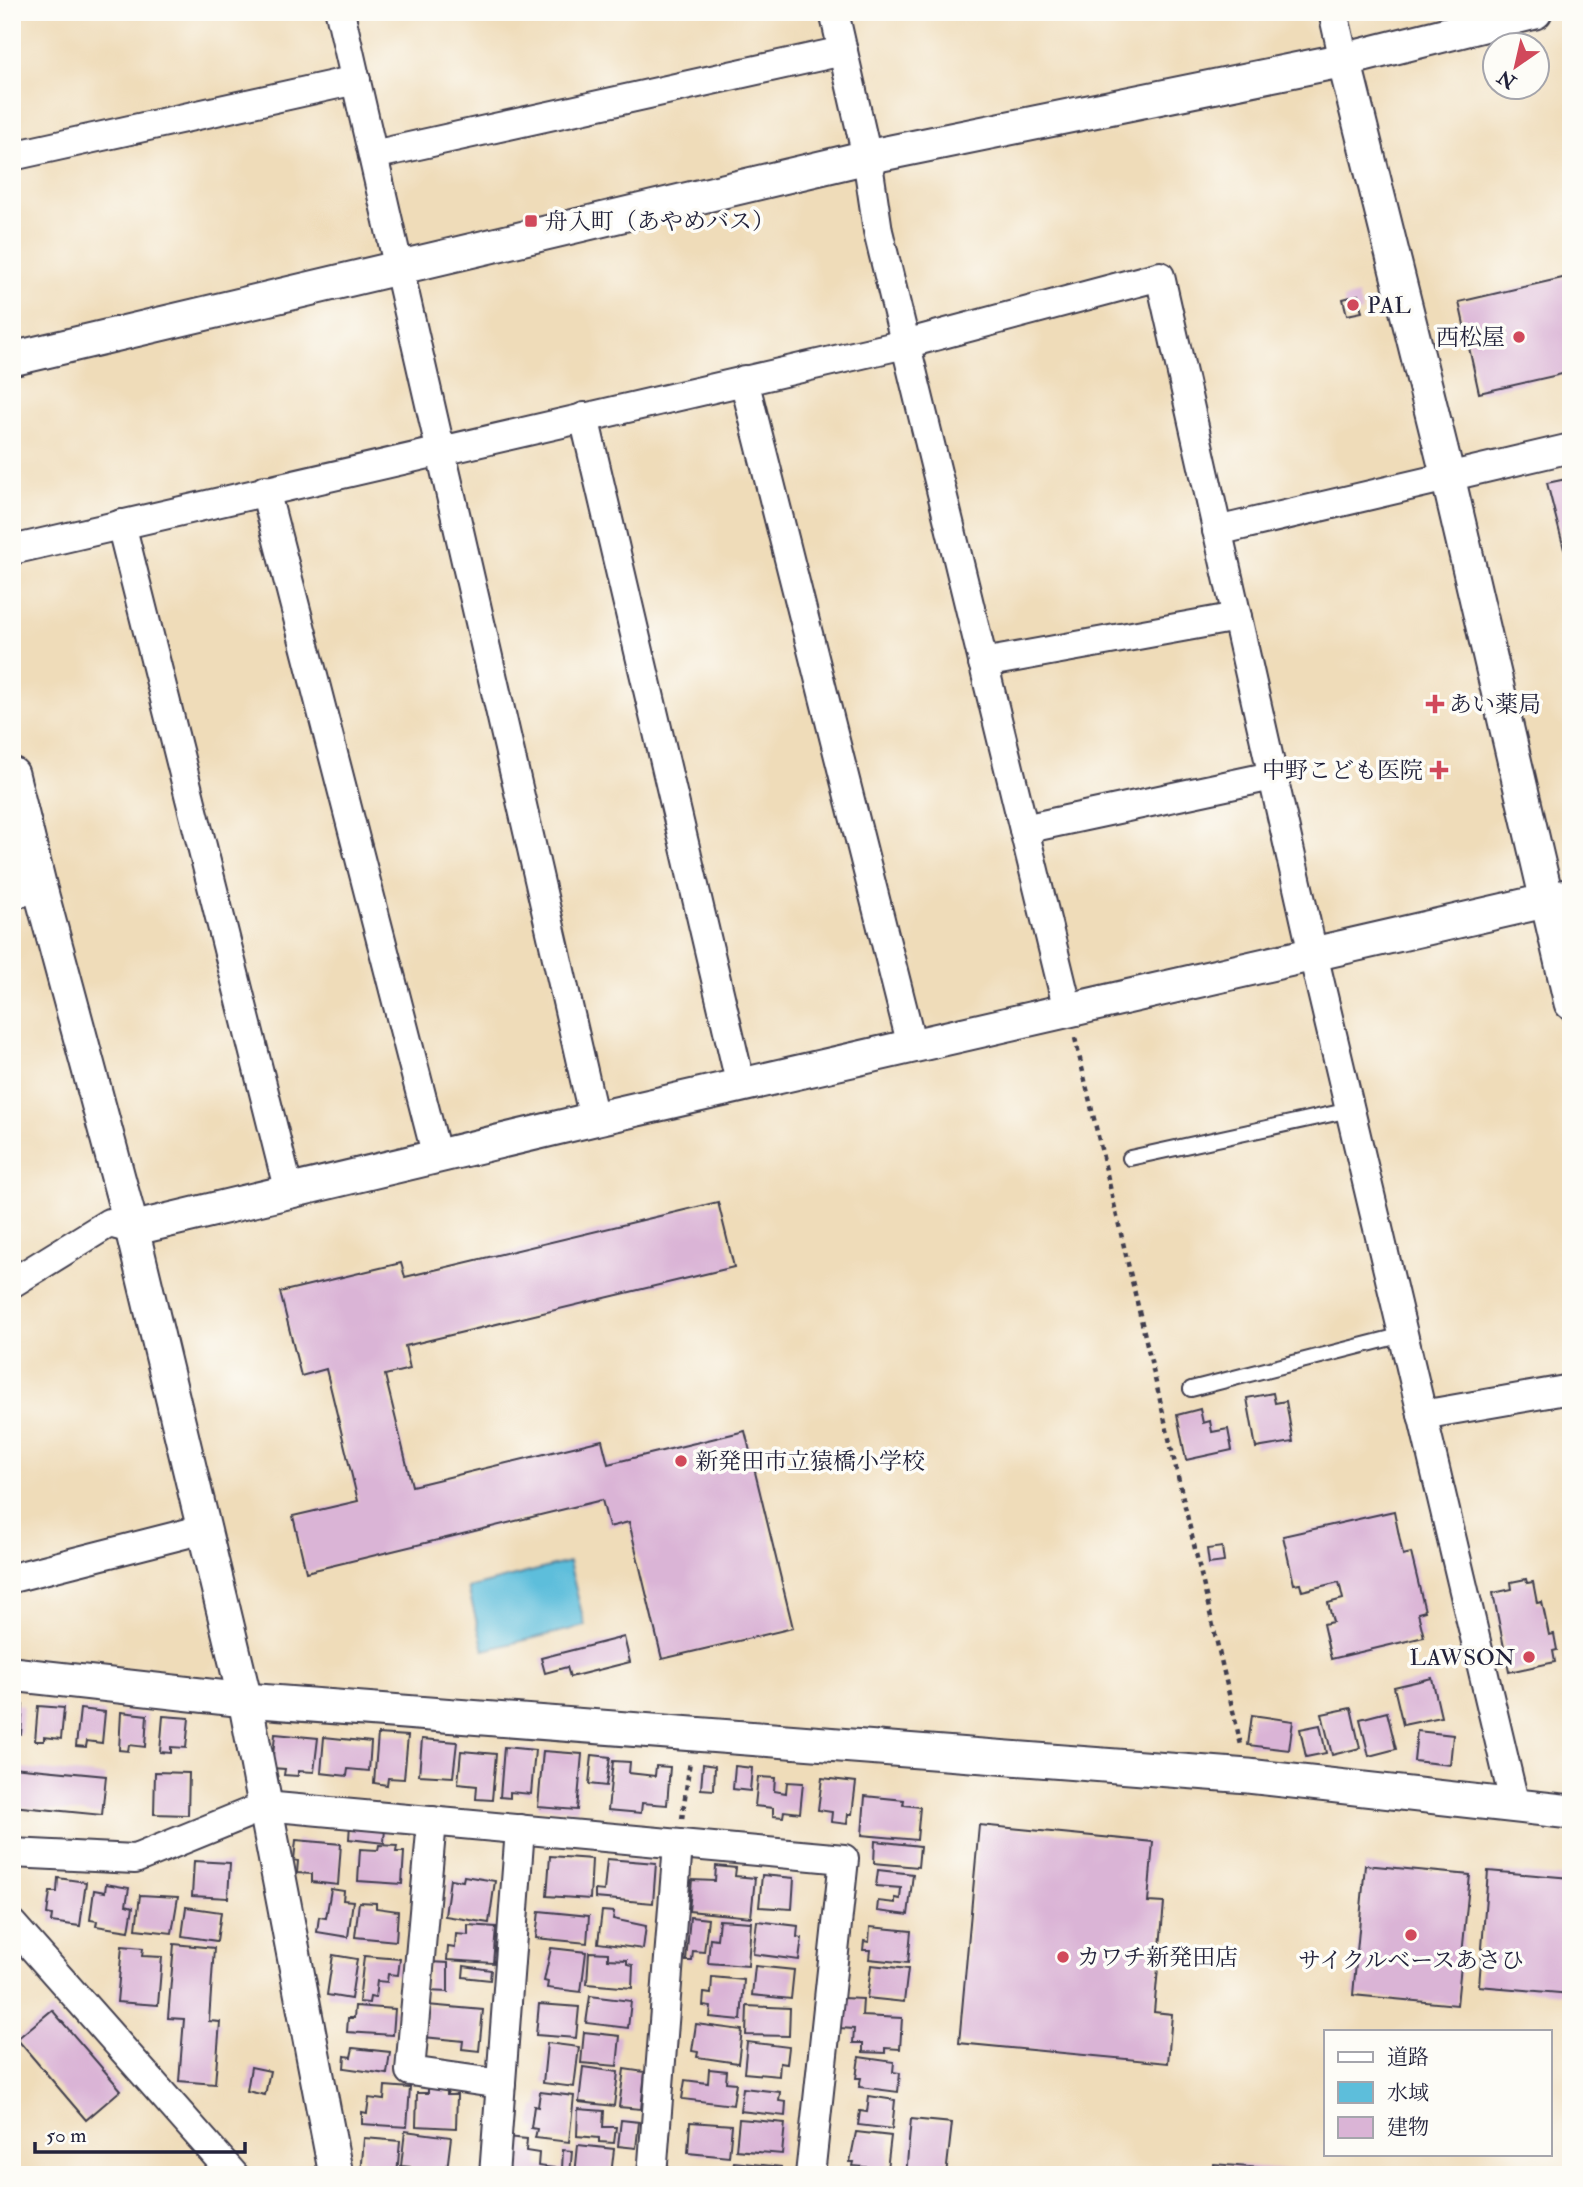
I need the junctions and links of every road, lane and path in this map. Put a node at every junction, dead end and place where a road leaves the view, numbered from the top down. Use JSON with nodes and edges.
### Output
{"nodes":[{"id":1,"x":340,"y":12,"type":"edge"},
{"id":2,"x":834,"y":12,"type":"edge"},
{"id":3,"x":1333,"y":12,"type":"edge"},
{"id":4,"x":1535,"y":12,"type":"edge"},
{"id":5,"x":843,"y":51,"type":"junction"},
{"id":6,"x":1344,"y":60,"type":"junction"},
{"id":7,"x":356,"y":80,"type":"junction"},
{"id":8,"x":373,"y":155,"type":"junction"},
{"id":9,"x":12,"y":156,"type":"edge"},
{"id":10,"x":867,"y":158,"type":"junction"},
{"id":11,"x":399,"y":269,"type":"junction"},
{"id":12,"x":905,"y":344,"type":"junction"},
{"id":13,"x":12,"y":359,"type":"edge"},
{"id":14,"x":744,"y":380,"type":"junction"},
{"id":15,"x":584,"y":417,"type":"junction"},
{"id":16,"x":1571,"y":448,"type":"edge"},
{"id":17,"x":440,"y":450,"type":"junction"},
{"id":18,"x":1448,"y":477,"type":"junction"},
{"id":19,"x":265,"y":490,"type":"junction"},
{"id":20,"x":121,"y":524,"type":"junction"},
{"id":21,"x":1217,"y":531,"type":"junction"},
{"id":22,"x":12,"y":550,"type":"edge"},
{"id":23,"x":1237,"y":617,"type":"junction"},
{"id":24,"x":983,"y":663,"type":"junction"},
{"id":25,"x":12,"y":775,"type":"edge"},
{"id":26,"x":1272,"y":776,"type":"junction"},
{"id":27,"x":1024,"y":829,"type":"junction"},
{"id":28,"x":26,"y":891,"type":"edge"},
{"id":29,"x":1559,"y":898,"type":"edge"},
{"id":30,"x":1313,"y":954,"type":"junction"},
{"id":31,"x":1571,"y":1003,"type":"edge"},
{"id":32,"x":1068,"y":1010,"type":"junction"},
{"id":33,"x":912,"y":1046,"type":"junction"},
{"id":34,"x":741,"y":1086,"type":"junction"},
{"id":35,"x":1350,"y":1110,"type":"junction"},
{"id":36,"x":594,"y":1119,"type":"junction"},
{"id":37,"x":437,"y":1157,"type":"junction"},
{"id":38,"x":1130,"y":1158,"type":"dead end"},
{"id":39,"x":289,"y":1192,"type":"junction"},
{"id":40,"x":132,"y":1229,"type":"junction"},
{"id":41,"x":12,"y":1283,"type":"edge"},
{"id":42,"x":1403,"y":1335,"type":"junction"},
{"id":43,"x":1191,"y":1389,"type":"dead end"},
{"id":44,"x":1571,"y":1390,"type":"edge"},
{"id":45,"x":1422,"y":1416,"type":"junction"},
{"id":46,"x":204,"y":1529,"type":"junction"},
{"id":47,"x":12,"y":1578,"type":"edge"},
{"id":48,"x":12,"y":1674,"type":"edge"},
{"id":49,"x":245,"y":1700,"type":"junction"},
{"id":50,"x":694,"y":1734,"type":"junction"},
{"id":51,"x":1248,"y":1776,"type":"junction"},
{"id":52,"x":1515,"y":1805,"type":"junction"},
{"id":53,"x":265,"y":1806,"type":"junction"},
{"id":54,"x":1571,"y":1812,"type":"edge"},
{"id":55,"x":432,"y":1821,"type":"junction"},
{"id":56,"x":520,"y":1829,"type":"junction"},
{"id":57,"x":678,"y":1844,"type":"junction"},
{"id":58,"x":12,"y":1853,"type":"edge"},
{"id":59,"x":12,"y":1924,"type":"edge"},
{"id":60,"x":501,"y":2084,"type":"junction"},
{"id":61,"x":234,"y":2175,"type":"edge"},
{"id":62,"x":335,"y":2175,"type":"edge"},
{"id":63,"x":494,"y":2175,"type":"edge"},
{"id":64,"x":652,"y":2175,"type":"edge"},
{"id":65,"x":810,"y":2175,"type":"edge"}],
"edges":[{"from":1,"to":7,"type":"street"},
{"from":2,"to":5,"type":"street"},
{"from":3,"to":6,"type":"street"},
{"from":4,"to":6,"type":"street"},
{"from":5,"to":8,"type":"street"},
{"from":5,"to":10,"type":"street"},
{"from":6,"to":10,"type":"street"},
{"from":6,"to":18,"type":"street"},
{"from":7,"to":8,"type":"street"},
{"from":7,"to":9,"type":"street"},
{"from":8,"to":11,"type":"street"},
{"from":10,"to":11,"type":"street"},
{"from":10,"to":12,"type":"street"},
{"from":11,"to":13,"type":"street"},
{"from":11,"to":17,"type":"street"},
{"from":12,"to":14,"type":"street"},
{"from":12,"to":21,"type":"street"},
{"from":12,"to":24,"type":"street"},
{"from":14,"to":15,"type":"street"},
{"from":14,"to":33,"type":"street"},
{"from":15,"to":17,"type":"street"},
{"from":15,"to":34,"type":"street"},
{"from":16,"to":18,"type":"street"},
{"from":17,"to":19,"type":"street"},
{"from":17,"to":36,"type":"street"},
{"from":18,"to":21,"type":"street"},
{"from":18,"to":29,"type":"street"},
{"from":19,"to":20,"type":"street"},
{"from":19,"to":37,"type":"street"},
{"from":20,"to":22,"type":"street"},
{"from":20,"to":39,"type":"street"},
{"from":21,"to":23,"type":"street"},
{"from":23,"to":24,"type":"street"},
{"from":23,"to":26,"type":"street"},
{"from":24,"to":27,"type":"street"},
{"from":25,"to":28,"type":"street"},
{"from":26,"to":27,"type":"street"},
{"from":26,"to":30,"type":"street"},
{"from":27,"to":32,"type":"street"},
{"from":28,"to":40,"type":"street"},
{"from":29,"to":30,"type":"street"},
{"from":29,"to":31,"type":"street"},
{"from":30,"to":32,"type":"street"},
{"from":30,"to":35,"type":"street"},
{"from":32,"to":33,"type":"street"},
{"from":32,"to":51,"type":"path"},
{"from":33,"to":34,"type":"street"},
{"from":34,"to":36,"type":"street"},
{"from":35,"to":38,"type":"lane"},
{"from":35,"to":42,"type":"street"},
{"from":36,"to":37,"type":"street"},
{"from":37,"to":39,"type":"street"},
{"from":39,"to":40,"type":"street"},
{"from":40,"to":41,"type":"street"},
{"from":40,"to":46,"type":"street"},
{"from":42,"to":43,"type":"lane"},
{"from":42,"to":45,"type":"street"},
{"from":44,"to":45,"type":"street"},
{"from":45,"to":52,"type":"street"},
{"from":46,"to":47,"type":"street"},
{"from":46,"to":49,"type":"street"},
{"from":48,"to":49,"type":"street"},
{"from":49,"to":50,"type":"street"},
{"from":49,"to":53,"type":"street"},
{"from":50,"to":51,"type":"street"},
{"from":50,"to":57,"type":"path"},
{"from":51,"to":52,"type":"street"},
{"from":52,"to":54,"type":"street"},
{"from":53,"to":55,"type":"street"},
{"from":53,"to":58,"type":"street"},
{"from":53,"to":62,"type":"street"},
{"from":55,"to":56,"type":"street"},
{"from":55,"to":60,"type":"street"},
{"from":56,"to":57,"type":"street"},
{"from":56,"to":60,"type":"street"},
{"from":57,"to":64,"type":"street"},
{"from":57,"to":65,"type":"street"},
{"from":59,"to":61,"type":"street"},
{"from":60,"to":63,"type":"street"}]}
